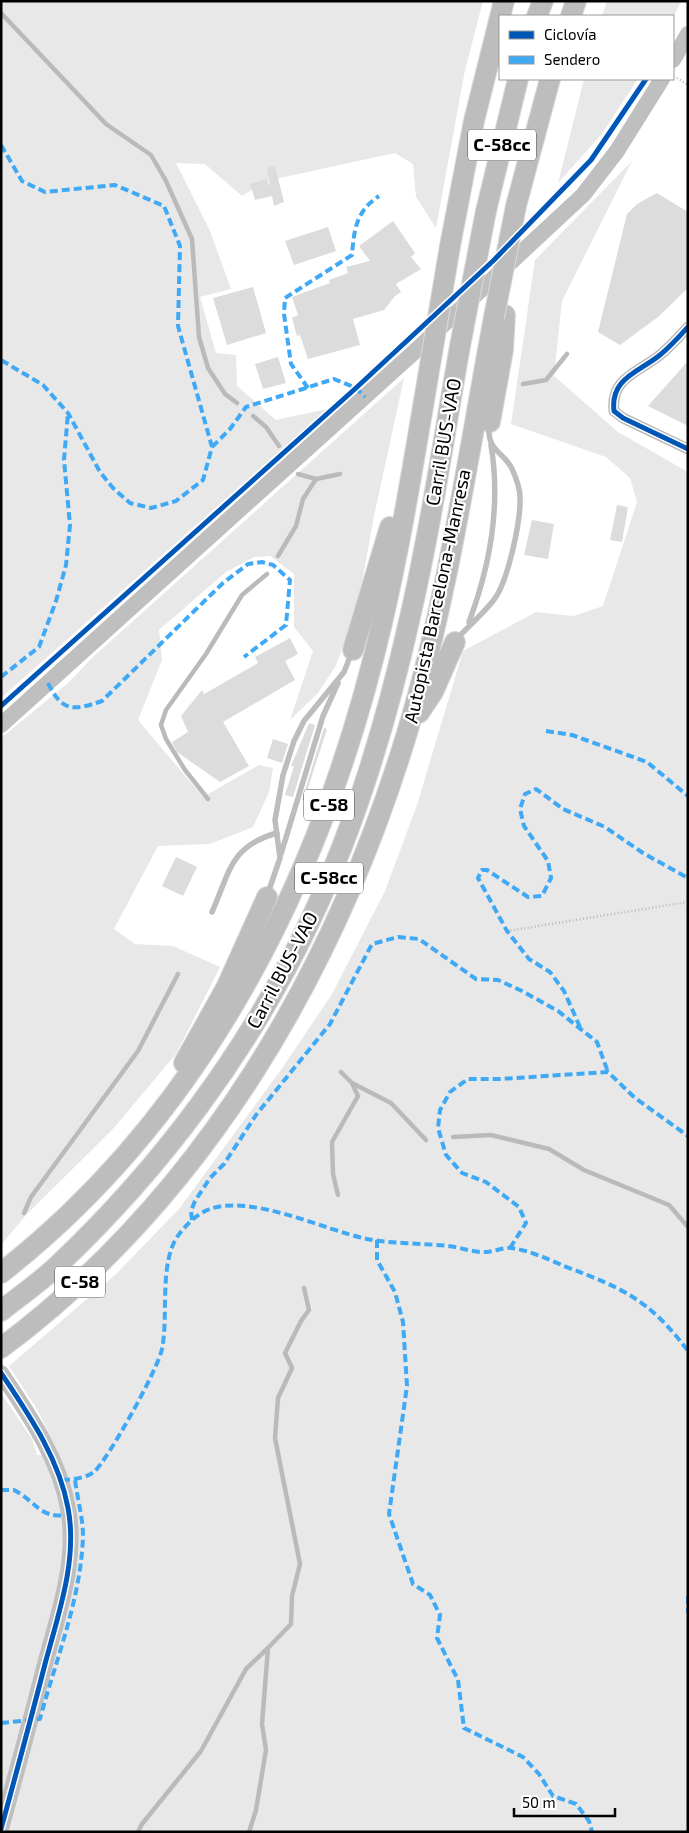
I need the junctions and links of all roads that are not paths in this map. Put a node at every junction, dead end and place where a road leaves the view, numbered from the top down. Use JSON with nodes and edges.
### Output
{"nodes":[{"id":1,"x":504,"y":1,"type":"edge"},
{"id":2,"x":541,"y":1,"type":"edge"},
{"id":3,"x":576,"y":1,"type":"edge"},
{"id":4,"x":500,"y":15,"type":"edge"},
{"id":5,"x":536,"y":15,"type":"edge"},
{"id":6,"x":571,"y":15,"type":"edge"},
{"id":7,"x":499,"y":21,"type":"edge"},
{"id":8,"x":688,"y":34,"type":"edge"},
{"id":9,"x":674,"y":58,"type":"edge"},
{"id":10,"x":518,"y":80,"type":"edge"},
{"id":11,"x":550,"y":80,"type":"edge"},
{"id":12,"x":661,"y":80,"type":"edge"},
{"id":13,"x":500,"y":312,"type":"junction"},
{"id":14,"x":688,"y":327,"type":"edge"},
{"id":15,"x":490,"y":422,"type":"joint"},
{"id":16,"x":490,"y":444,"type":"junction"},
{"id":17,"x":688,"y":449,"type":"edge"},
{"id":18,"x":414,"y":457,"type":"junction"},
{"id":19,"x":468,"y":624,"type":"junction"},
{"id":20,"x":455,"y":642,"type":"joint"},
{"id":21,"x":353,"y":650,"type":"joint"},
{"id":22,"x":344,"y":672,"type":"junction"},
{"id":23,"x":1,"y":725,"type":"edge"},
{"id":24,"x":408,"y":731,"type":"junction"},
{"id":25,"x":277,"y":833,"type":"junction"},
{"id":26,"x":280,"y":858,"type":"junction"},
{"id":27,"x":267,"y":898,"type":"joint"},
{"id":28,"x":212,"y":912,"type":"dead end"},
{"id":29,"x":156,"y":1118,"type":"junction"},
{"id":30,"x":1,"y":1273,"type":"edge"},
{"id":31,"x":1,"y":1311,"type":"edge"},
{"id":32,"x":1,"y":1348,"type":"edge"},
{"id":33,"x":1,"y":1373,"type":"edge"},
{"id":34,"x":1,"y":1829,"type":"edge"}],
"edges":[{"from":1,"to":4,"type":"highway","number":"C-58","bridge":true},
{"from":2,"to":5,"type":"highway"},
{"from":3,"to":6,"type":"highway"},
{"from":7,"to":18,"type":"highway","number":"C-58","bridge":true},
{"from":8,"to":9,"type":"main road"},
{"from":10,"to":31,"type":"highway","name":"Carril BUS-VAO","number":"C-58cc","bridge":true},
{"from":11,"to":13,"type":"highway","name":"Autopista Barcelona-Manresa","number":"C-58","bridge":true},
{"from":12,"to":23,"type":"main road"},
{"from":13,"to":15,"type":"highway"},
{"from":13,"to":24,"type":"highway","name":"Autopista Barcelona-Manresa","number":"C-58"},
{"from":14,"to":17,"type":"street"},
{"from":15,"to":16,"type":"lane"},
{"from":16,"to":19,"type":"lane"},
{"from":16,"to":19,"type":"lane"},
{"from":18,"to":21,"type":"highway"},
{"from":18,"to":29,"type":"highway","number":"C-58"},
{"from":19,"to":20,"type":"lane"},
{"from":20,"to":24,"type":"highway"},
{"from":21,"to":22,"type":"lane"},
{"from":22,"to":25,"type":"lane"},
{"from":22,"to":26,"type":"lane"},
{"from":24,"to":32,"type":"highway","name":"Autopista Barcelona-Manresa","number":"C-58"},
{"from":25,"to":26,"type":"lane"},
{"from":25,"to":28,"type":"lane"},
{"from":26,"to":27,"type":"lane"},
{"from":27,"to":29,"type":"highway"},
{"from":29,"to":30,"type":"highway","number":"C-58"},
{"from":33,"to":34,"type":"main road"}]}
